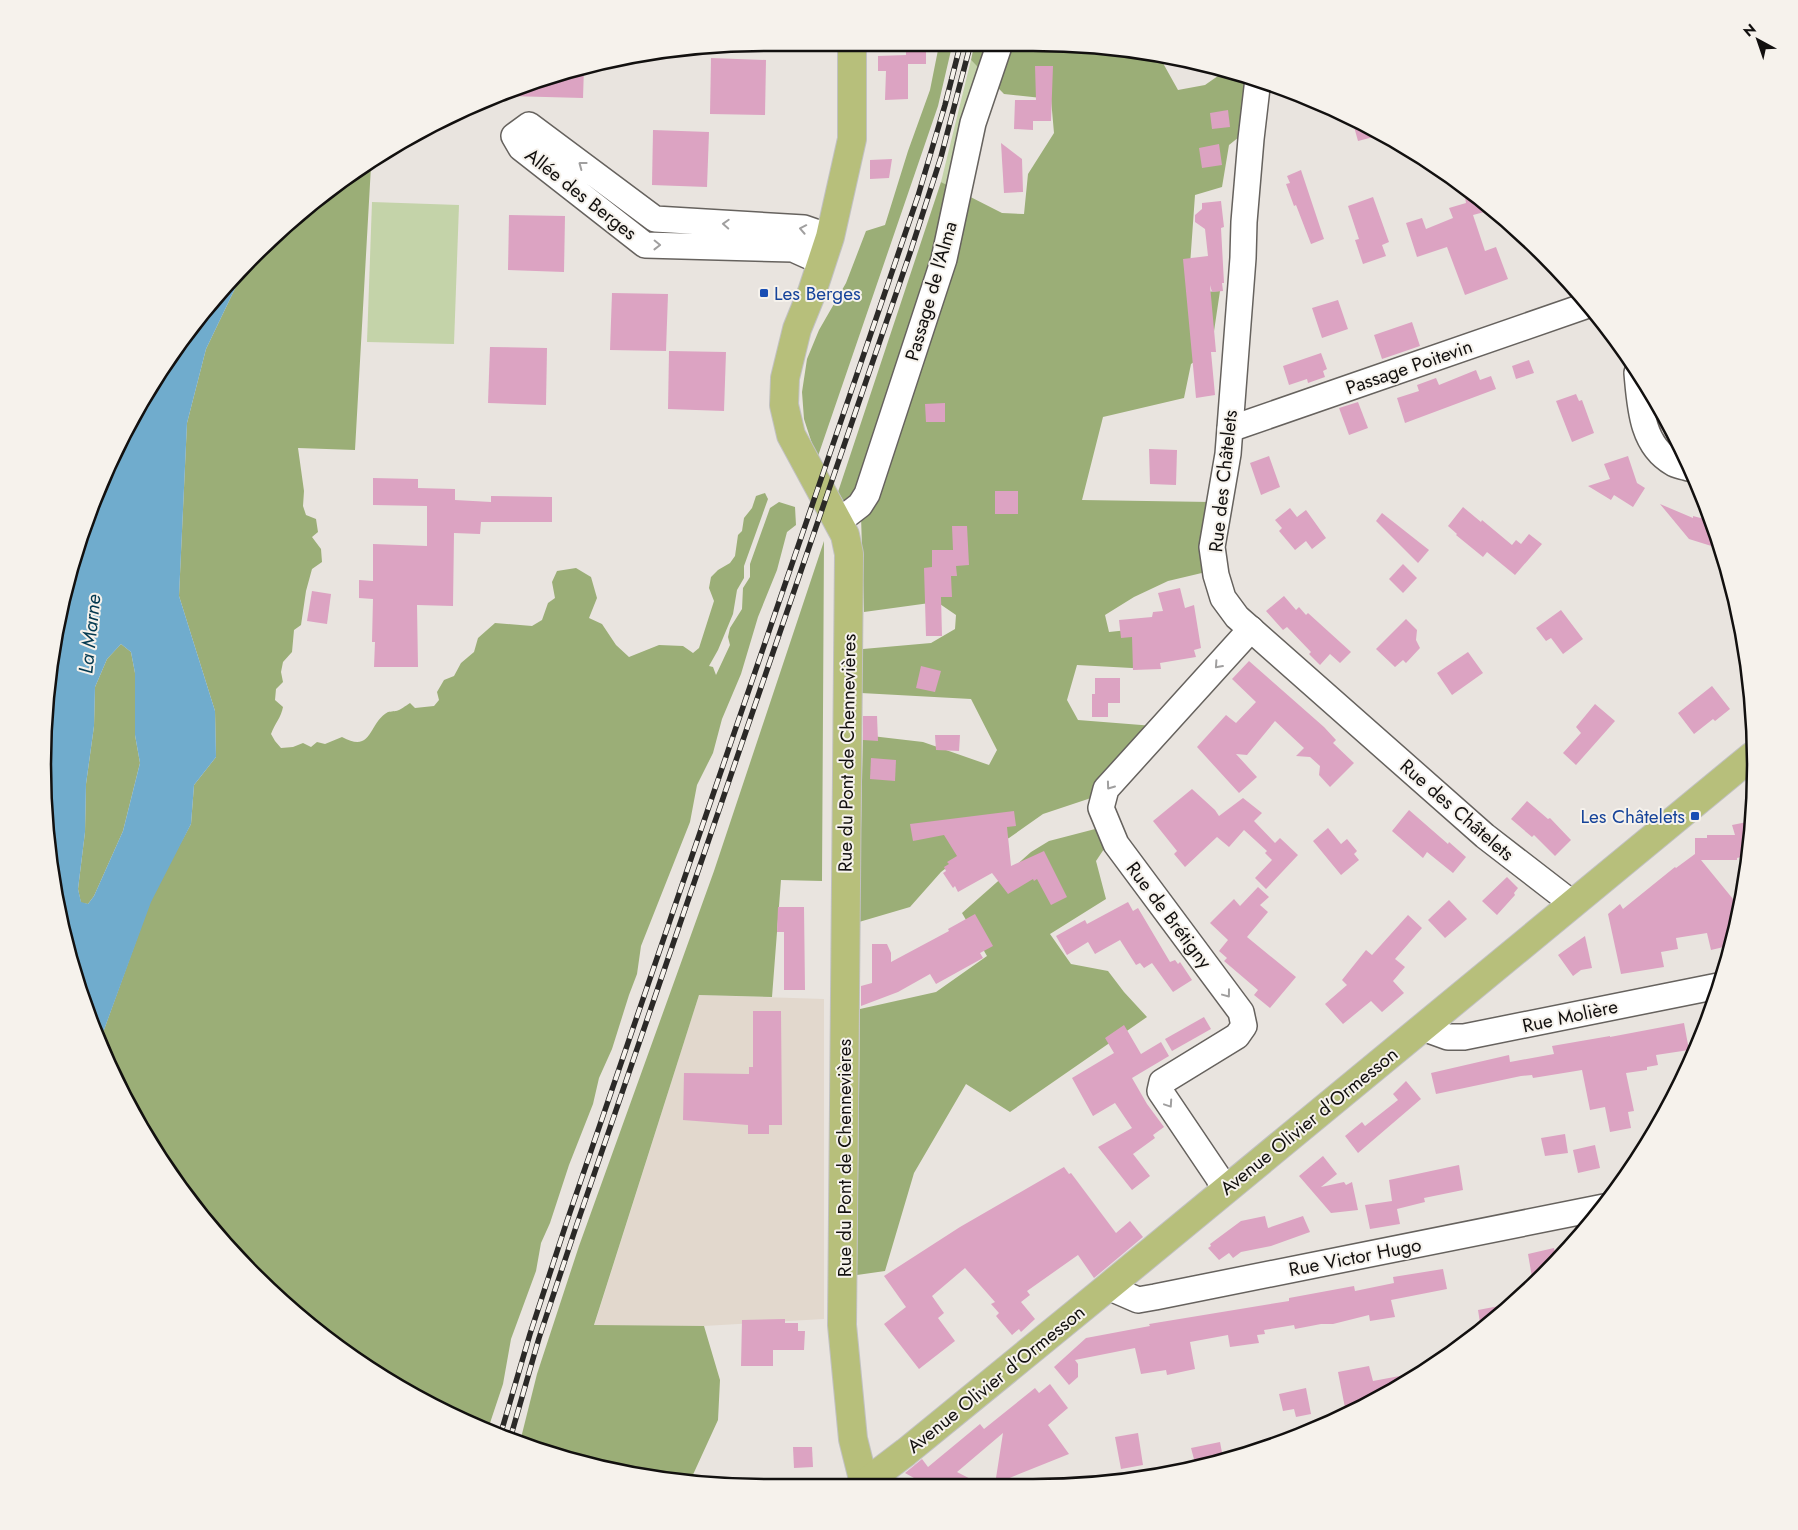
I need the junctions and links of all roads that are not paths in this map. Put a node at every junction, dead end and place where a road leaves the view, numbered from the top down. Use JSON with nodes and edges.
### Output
{"nodes":[{"id":1,"x":852,"y":51,"type":"edge"},
{"id":2,"x":997,"y":51,"type":"edge"},
{"id":3,"x":1257,"y":88,"type":"edge"},
{"id":4,"x":826,"y":250,"type":"junction"},
{"id":5,"x":1581,"y":307,"type":"edge"},
{"id":6,"x":1639,"y":388,"type":"edge"},
{"id":7,"x":1230,"y":429,"type":"junction"},
{"id":8,"x":1681,"y":466,"type":"edge"},
{"id":9,"x":838,"y":522,"type":"junction"},
{"id":10,"x":1251,"y":629,"type":"junction"},
{"id":11,"x":1747,"y":762,"type":"edge"},
{"id":12,"x":1573,"y":904,"type":"junction"},
{"id":13,"x":1711,"y":987,"type":"edge"},
{"id":14,"x":1423,"y":1028,"type":"junction"},
{"id":15,"x":1225,"y":1190,"type":"junction"},
{"id":16,"x":1591,"y":1210,"type":"edge"},
{"id":17,"x":1108,"y":1287,"type":"junction"},
{"id":18,"x":862,"y":1479,"type":"edge"},
{"id":19,"x":873,"y":1479,"type":"edge"}],
"edges":[{"from":1,"to":4,"type":"main road","name":"Rue du Pont de Chennevières"},
{"from":2,"to":9,"type":"street","name":"Passage de l'Alma"},
{"from":3,"to":7,"type":"street","name":"Rue des Châtelets"},
{"from":4,"to":4,"type":"street","name":"Allée des Berges","one_way":true},
{"from":4,"to":9,"type":"main road","name":"Rue du Pont de Chennevières"},
{"from":5,"to":7,"type":"street","name":"Passage Poitevin"},
{"from":6,"to":8,"type":"street"},
{"from":7,"to":10,"type":"street","name":"Rue des Châtelets"},
{"from":9,"to":18,"type":"main road","name":"Rue du Pont de Chennevières"},
{"from":10,"to":12,"type":"street","name":"Rue des Châtelets"},
{"from":10,"to":15,"type":"street","name":"Rue de Brétigny","one_way":true},
{"from":11,"to":12,"type":"main road","name":"Avenue Olivier d'Ormesson"},
{"from":12,"to":14,"type":"main road","name":"Avenue Olivier d'Ormesson"},
{"from":13,"to":14,"type":"street","name":"Rue Molière"},
{"from":14,"to":15,"type":"main road","name":"Avenue Olivier d'Ormesson"},
{"from":15,"to":17,"type":"main road","name":"Avenue Olivier d'Ormesson"},
{"from":16,"to":17,"type":"street","name":"Rue Victor Hugo"},
{"from":17,"to":19,"type":"main road","name":"Avenue Olivier d'Ormesson"}]}
